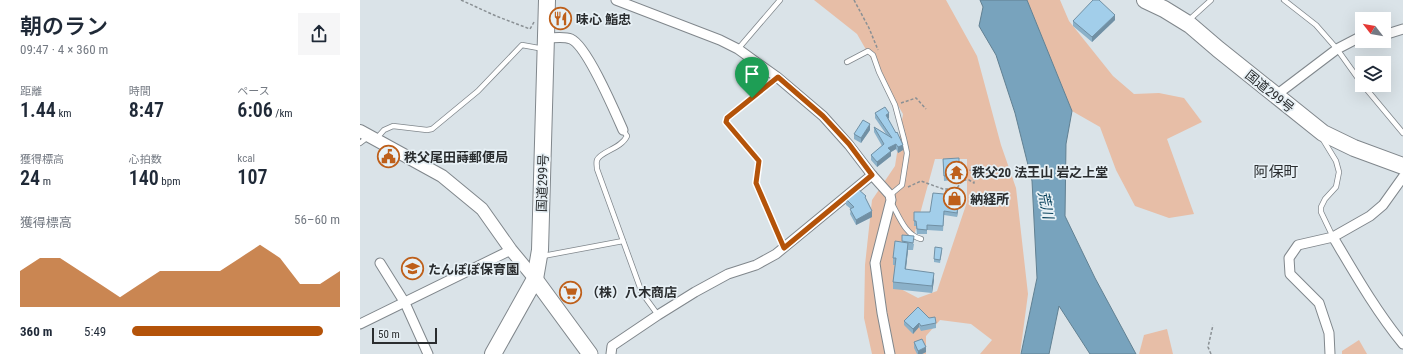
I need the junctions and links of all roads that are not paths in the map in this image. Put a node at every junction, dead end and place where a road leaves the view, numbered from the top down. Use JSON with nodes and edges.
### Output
{"nodes":[{"id":1,"x":616,"y":0,"type":"edge"},
{"id":2,"x":780,"y":0,"type":"edge"},
{"id":3,"x":1145,"y":0,"type":"edge"},
{"id":4,"x":1211,"y":0,"type":"edge"},
{"id":5,"x":1284,"y":0,"type":"edge"},
{"id":6,"x":547,"y":3,"type":"edge"},
{"id":7,"x":1186,"y":23,"type":"junction"},
{"id":8,"x":1403,"y":29,"type":"edge"},
{"id":9,"x":1391,"y":33,"type":"edge"},
{"id":10,"x":1355,"y":40,"type":"edge"},
{"id":11,"x":546,"y":44,"type":"junction"},
{"id":12,"x":738,"y":48,"type":"junction"},
{"id":13,"x":1337,"y":49,"type":"junction"},
{"id":14,"x":847,"y":62,"type":"dead end"},
{"id":15,"x":1355,"y":74,"type":"edge"},
{"id":16,"x":778,"y":77,"type":"junction"},
{"id":17,"x":1369,"y":92,"type":"edge"},
{"id":18,"x":1275,"y":96,"type":"junction"},
{"id":19,"x":623,"y":130,"type":"joint"},
{"id":20,"x":1323,"y":133,"type":"junction"},
{"id":21,"x":1403,"y":133,"type":"edge"},
{"id":22,"x":369,"y":135,"type":"edge"},
{"id":23,"x":360,"y":143,"type":"edge"},
{"id":24,"x":1403,"y":166,"type":"edge"},
{"id":25,"x":872,"y":175,"type":"junction"},
{"id":26,"x":1403,"y":177,"type":"edge"},
{"id":27,"x":890,"y":197,"type":"junction"},
{"id":28,"x":1333,"y":237,"type":"junction"},
{"id":29,"x":921,"y":239,"type":"dead end"},
{"id":30,"x":623,"y":242,"type":"junction"},
{"id":31,"x":784,"y":248,"type":"junction"},
{"id":32,"x":511,"y":250,"type":"junction"},
{"id":33,"x":539,"y":257,"type":"junction"},
{"id":34,"x":380,"y":263,"type":"dead end"},
{"id":35,"x":535,"y":279,"type":"junction"},
{"id":36,"x":405,"y":303,"type":"junction"},
{"id":37,"x":658,"y":315,"type":"junction"},
{"id":38,"x":360,"y":324,"type":"edge"},
{"id":39,"x":1403,"y":344,"type":"edge"},
{"id":40,"x":428,"y":354,"type":"edge"},
{"id":41,"x":493,"y":354,"type":"edge"},
{"id":42,"x":590,"y":354,"type":"edge"},
{"id":43,"x":611,"y":354,"type":"edge"},
{"id":44,"x":890,"y":354,"type":"edge"},
{"id":45,"x":1330,"y":354,"type":"edge"}],
"edges":[{"from":1,"to":12,"type":"street"},
{"from":2,"to":12,"type":"lane"},
{"from":3,"to":7,"type":"highway","name":"国道299号"},
{"from":4,"to":7,"type":"lane"},
{"from":5,"to":13,"type":"lane"},
{"from":6,"to":11,"type":"highway","name":"国道299号"},
{"from":7,"to":18,"type":"highway","name":"国道299号"},
{"from":8,"to":9,"type":"street"},
{"from":10,"to":13,"type":"street"},
{"from":11,"to":19,"type":"street"},
{"from":11,"to":22,"type":"lane"},
{"from":11,"to":33,"type":"highway","name":"国道299号"},
{"from":12,"to":16,"type":"street"},
{"from":13,"to":15,"type":"lane"},
{"from":13,"to":18,"type":"street"},
{"from":14,"to":27,"type":"lane"},
{"from":16,"to":25,"type":"street"},
{"from":16,"to":31,"type":"lane"},
{"from":17,"to":21,"type":"lane"},
{"from":18,"to":20,"type":"highway","name":"国道299号"},
{"from":19,"to":30,"type":"lane"},
{"from":20,"to":24,"type":"highway","name":"国道299号"},
{"from":20,"to":28,"type":"lane"},
{"from":22,"to":23,"type":"lane"},
{"from":22,"to":32,"type":"street"},
{"from":25,"to":27,"type":"street"},
{"from":25,"to":31,"type":"street"},
{"from":26,"to":28,"type":"street"},
{"from":27,"to":29,"type":"lane"},
{"from":27,"to":44,"type":"street"},
{"from":28,"to":39,"type":"street"},
{"from":28,"to":45,"type":"street"},
{"from":30,"to":33,"type":"lane"},
{"from":30,"to":37,"type":"lane"},
{"from":31,"to":37,"type":"street"},
{"from":32,"to":35,"type":"street"},
{"from":32,"to":36,"type":"street"},
{"from":33,"to":35,"type":"highway","name":"国道299号"},
{"from":34,"to":36,"type":"street"},
{"from":35,"to":41,"type":"highway","name":"国道299号"},
{"from":35,"to":42,"type":"main road"},
{"from":36,"to":38,"type":"street"},
{"from":36,"to":40,"type":"street"},
{"from":37,"to":43,"type":"street"}]}
